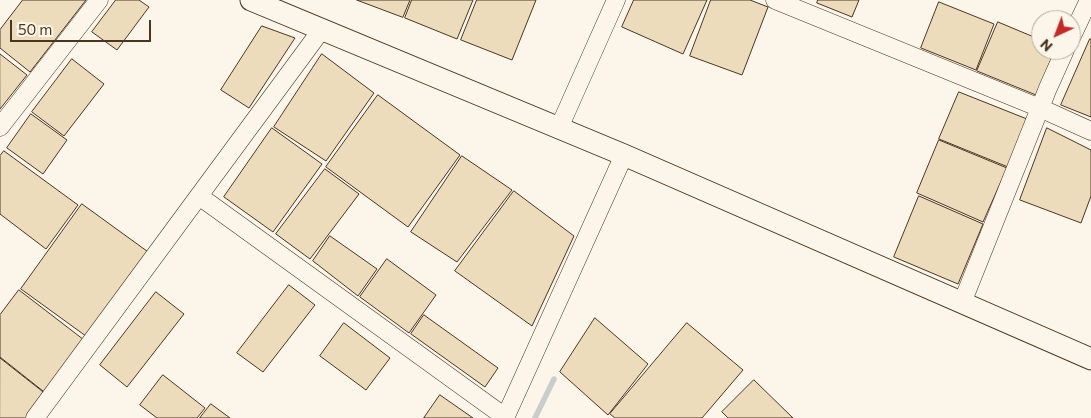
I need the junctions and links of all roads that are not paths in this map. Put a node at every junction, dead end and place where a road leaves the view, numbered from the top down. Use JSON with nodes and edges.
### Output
{"nodes":[{"id":1,"x":99,"y":0,"type":"edge"},
{"id":2,"x":251,"y":0,"type":"edge"},
{"id":3,"x":616,"y":0,"type":"edge"},
{"id":4,"x":774,"y":0,"type":"edge"},
{"id":5,"x":1089,"y":0,"type":"edge"},
{"id":6,"x":1081,"y":17,"type":"edge"},
{"id":7,"x":322,"y":29,"type":"junction"},
{"id":8,"x":1062,"y":60,"type":"edge"},
{"id":9,"x":1040,"y":108,"type":"junction"},
{"id":10,"x":0,"y":126,"type":"edge"},
{"id":11,"x":559,"y":128,"type":"junction"},
{"id":12,"x":1091,"y":131,"type":"edge"},
{"id":13,"x":624,"y":155,"type":"junction"},
{"id":14,"x":199,"y":196,"type":"junction"},
{"id":15,"x":962,"y":303,"type":"junction"},
{"id":16,"x":1091,"y":359,"type":"edge"},
{"id":17,"x":505,"y":417,"type":"edge"},
{"id":18,"x":35,"y":418,"type":"edge"}],
"edges":[{"from":1,"to":10,"type":"street"},
{"from":2,"to":7,"type":"street"},
{"from":3,"to":11,"type":"street"},
{"from":4,"to":9,"type":"street"},
{"from":5,"to":6,"type":"street"},
{"from":7,"to":11,"type":"street"},
{"from":7,"to":14,"type":"street"},
{"from":8,"to":9,"type":"street"},
{"from":9,"to":12,"type":"street"},
{"from":9,"to":15,"type":"street"},
{"from":11,"to":13,"type":"street"},
{"from":13,"to":15,"type":"street"},
{"from":13,"to":17,"type":"street"},
{"from":14,"to":17,"type":"street"},
{"from":14,"to":18,"type":"street"},
{"from":15,"to":16,"type":"street"}]}
